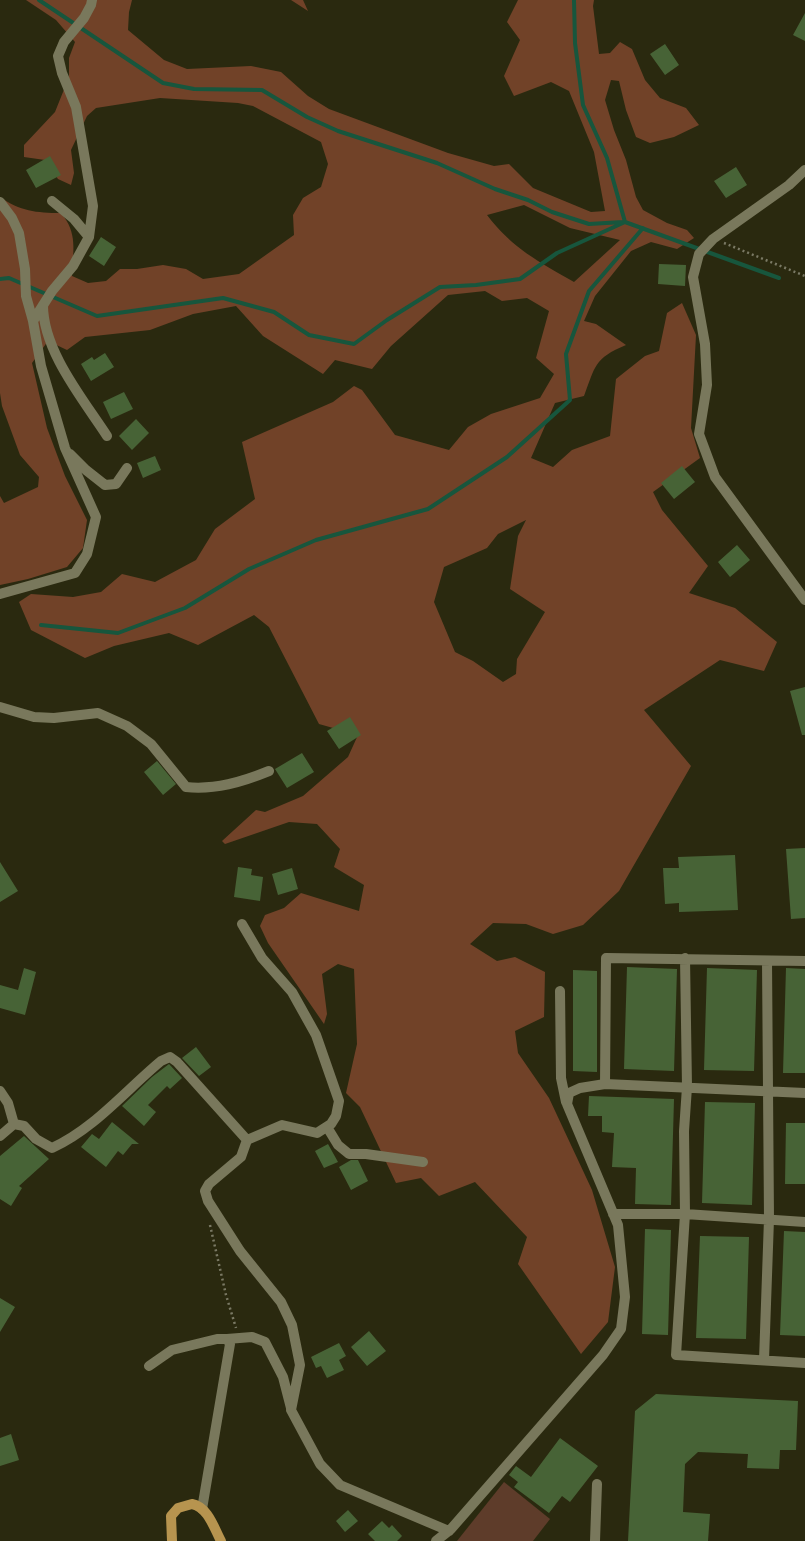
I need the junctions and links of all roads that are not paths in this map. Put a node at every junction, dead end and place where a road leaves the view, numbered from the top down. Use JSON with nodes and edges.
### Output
{"nodes":[{"id":1,"x":92,"y":0,"type":"edge"},
{"id":2,"x":805,"y":170,"type":"edge"},
{"id":3,"x":52,"y":201,"type":"dead end"},
{"id":4,"x":0,"y":202,"type":"edge"},
{"id":5,"x":89,"y":237,"type":"junction"},
{"id":6,"x":43,"y":305,"type":"junction"},
{"id":7,"x":33,"y":321,"type":"junction"},
{"id":8,"x":107,"y":436,"type":"dead end"},
{"id":9,"x":65,"y":448,"type":"junction"},
{"id":10,"x":127,"y":468,"type":"dead end"},
{"id":11,"x":0,"y":594,"type":"edge"},
{"id":12,"x":805,"y":600,"type":"edge"},
{"id":13,"x":0,"y":707,"type":"edge"},
{"id":14,"x":269,"y":771,"type":"dead end"},
{"id":15,"x":242,"y":924,"type":"dead end"},
{"id":16,"x":685,"y":958,"type":"junction"},
{"id":17,"x":767,"y":961,"type":"junction"},
{"id":18,"x":805,"y":961,"type":"edge"},
{"id":19,"x":560,"y":991,"type":"dead end"},
{"id":20,"x":605,"y":1084,"type":"junction"},
{"id":21,"x":687,"y":1087,"type":"junction"},
{"id":22,"x":0,"y":1091,"type":"edge"},
{"id":23,"x":768,"y":1092,"type":"junction"},
{"id":24,"x":805,"y":1093,"type":"edge"},
{"id":25,"x":567,"y":1104,"type":"junction"},
{"id":26,"x":14,"y":1124,"type":"junction"},
{"id":27,"x":327,"y":1126,"type":"junction"},
{"id":28,"x":0,"y":1136,"type":"edge"},
{"id":29,"x":247,"y":1140,"type":"junction"},
{"id":30,"x":423,"y":1162,"type":"dead end"},
{"id":31,"x":613,"y":1214,"type":"junction"},
{"id":32,"x":685,"y":1214,"type":"junction"},
{"id":33,"x":769,"y":1219,"type":"junction"},
{"id":34,"x":805,"y":1222,"type":"edge"},
{"id":35,"x":227,"y":1339,"type":"junction"},
{"id":36,"x":764,"y":1360,"type":"junction"},
{"id":37,"x":805,"y":1363,"type":"edge"},
{"id":38,"x":149,"y":1366,"type":"dead end"},
{"id":39,"x":291,"y":1410,"type":"junction"},
{"id":40,"x":597,"y":1484,"type":"dead end"},
{"id":41,"x":202,"y":1509,"type":"junction"},
{"id":42,"x":449,"y":1531,"type":"junction"},
{"id":43,"x":172,"y":1541,"type":"edge"},
{"id":44,"x":221,"y":1541,"type":"edge"},
{"id":45,"x":436,"y":1541,"type":"edge"},
{"id":46,"x":595,"y":1541,"type":"edge"}],
"edges":[{"from":1,"to":5,"type":"street"},
{"from":2,"to":12,"type":"street"},
{"from":3,"to":5,"type":"street"},
{"from":4,"to":7,"type":"street"},
{"from":5,"to":6,"type":"street"},
{"from":6,"to":7,"type":"street"},
{"from":6,"to":8,"type":"street"},
{"from":7,"to":9,"type":"street"},
{"from":9,"to":10,"type":"street"},
{"from":9,"to":11,"type":"street"},
{"from":13,"to":14,"type":"street"},
{"from":15,"to":27,"type":"street"},
{"from":16,"to":17,"type":"street"},
{"from":16,"to":20,"type":"street"},
{"from":16,"to":21,"type":"street"},
{"from":17,"to":18,"type":"street"},
{"from":17,"to":23,"type":"street"},
{"from":19,"to":25,"type":"street"},
{"from":20,"to":21,"type":"street"},
{"from":20,"to":25,"type":"street"},
{"from":21,"to":23,"type":"street"},
{"from":21,"to":32,"type":"street"},
{"from":22,"to":26,"type":"street"},
{"from":23,"to":24,"type":"street"},
{"from":23,"to":33,"type":"street"},
{"from":25,"to":31,"type":"street"},
{"from":26,"to":28,"type":"street"},
{"from":26,"to":29,"type":"street"},
{"from":27,"to":29,"type":"street"},
{"from":27,"to":30,"type":"street"},
{"from":29,"to":39,"type":"street"},
{"from":31,"to":32,"type":"street"},
{"from":31,"to":42,"type":"street"},
{"from":32,"to":33,"type":"street"},
{"from":32,"to":36,"type":"street"},
{"from":33,"to":34,"type":"street"},
{"from":33,"to":36,"type":"street"},
{"from":35,"to":38,"type":"street"},
{"from":35,"to":39,"type":"street"},
{"from":35,"to":41,"type":"street"},
{"from":36,"to":37,"type":"street"},
{"from":39,"to":42,"type":"street"},
{"from":40,"to":46,"type":"street"},
{"from":41,"to":43,"type":"main road"},
{"from":41,"to":44,"type":"main road"},
{"from":42,"to":45,"type":"street"}]}
